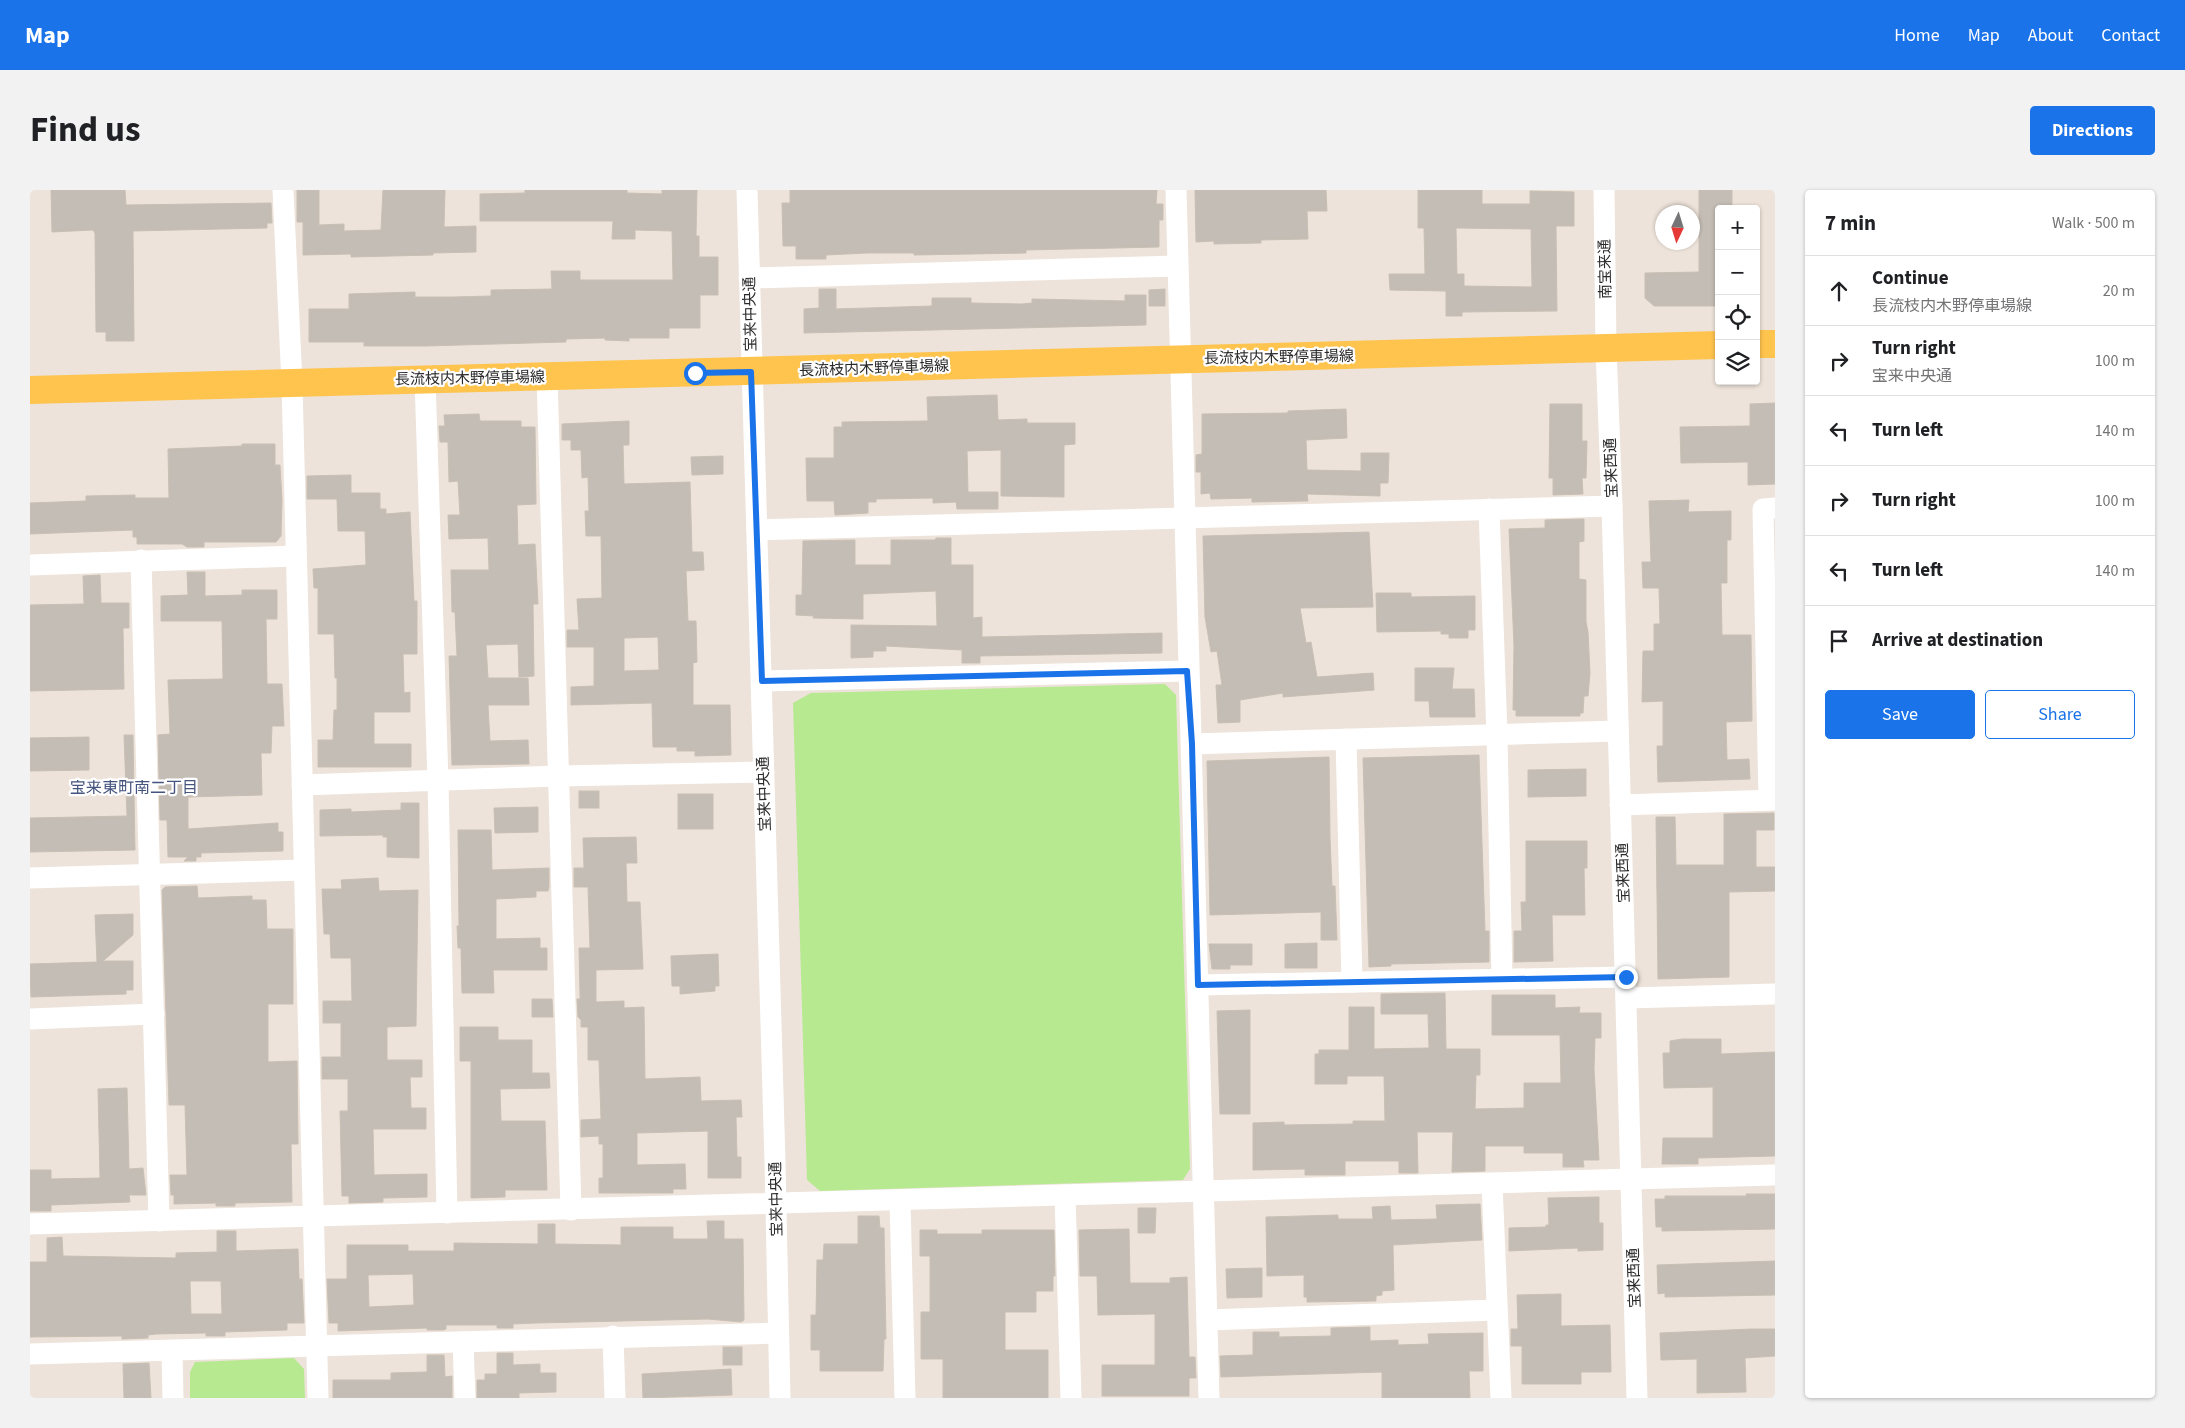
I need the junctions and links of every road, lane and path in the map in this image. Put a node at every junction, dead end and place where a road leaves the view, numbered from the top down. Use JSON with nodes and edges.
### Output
{"nodes":[{"id":1,"x":284,"y":190,"type":"edge"},
{"id":2,"x":747,"y":190,"type":"edge"},
{"id":3,"x":1176,"y":190,"type":"edge"},
{"id":4,"x":1604,"y":190,"type":"edge"},
{"id":5,"x":1177,"y":266,"type":"junction"},
{"id":6,"x":749,"y":278,"type":"junction"},
{"id":7,"x":1760,"y":344,"type":"edge"},
{"id":8,"x":1775,"y":344,"type":"edge"},
{"id":9,"x":1715,"y":345,"type":"edge"},
{"id":10,"x":1606,"y":348,"type":"junction"},
{"id":11,"x":1180,"y":359,"type":"junction"},
{"id":12,"x":751,"y":372,"type":"junction"},
{"id":13,"x":547,"y":376,"type":"junction"},
{"id":14,"x":425,"y":379,"type":"junction"},
{"id":15,"x":292,"y":384,"type":"junction"},
{"id":16,"x":30,"y":390,"type":"edge"},
{"id":17,"x":1612,"y":506,"type":"junction"},
{"id":18,"x":1775,"y":508,"type":"edge"},
{"id":19,"x":1489,"y":509,"type":"junction"},
{"id":20,"x":1184,"y":517,"type":"junction"},
{"id":21,"x":757,"y":530,"type":"junction"},
{"id":22,"x":295,"y":556,"type":"junction"},
{"id":23,"x":141,"y":560,"type":"junction"},
{"id":24,"x":30,"y":565,"type":"edge"},
{"id":25,"x":1771,"y":655,"type":"edge"},
{"id":26,"x":1187,"y":671,"type":"junction"},
{"id":27,"x":762,"y":681,"type":"junction"},
{"id":28,"x":1618,"y":731,"type":"junction"},
{"id":29,"x":1497,"y":735,"type":"junction"},
{"id":30,"x":1346,"y":738,"type":"junction"},
{"id":31,"x":1192,"y":744,"type":"junction"},
{"id":32,"x":764,"y":772,"type":"junction"},
{"id":33,"x":558,"y":776,"type":"junction"},
{"id":34,"x":438,"y":781,"type":"junction"},
{"id":35,"x":302,"y":785,"type":"junction"},
{"id":36,"x":1772,"y":800,"type":"edge"},
{"id":37,"x":1620,"y":805,"type":"junction"},
{"id":38,"x":303,"y":870,"type":"junction"},
{"id":39,"x":148,"y":875,"type":"junction"},
{"id":40,"x":30,"y":878,"type":"edge"},
{"id":41,"x":1502,"y":980,"type":"junction"},
{"id":42,"x":1352,"y":982,"type":"junction"},
{"id":43,"x":1198,"y":985,"type":"junction"},
{"id":44,"x":1627,"y":987,"type":"junction"},
{"id":45,"x":1775,"y":994,"type":"edge"},
{"id":46,"x":154,"y":1014,"type":"junction"},
{"id":47,"x":30,"y":1019,"type":"edge"},
{"id":48,"x":1775,"y":1176,"type":"edge"},
{"id":49,"x":1631,"y":1180,"type":"junction"},
{"id":50,"x":1492,"y":1184,"type":"junction"},
{"id":51,"x":1202,"y":1192,"type":"junction"},
{"id":52,"x":1065,"y":1195,"type":"junction"},
{"id":53,"x":900,"y":1201,"type":"junction"},
{"id":54,"x":776,"y":1204,"type":"junction"},
{"id":55,"x":571,"y":1210,"type":"junction"},
{"id":56,"x":447,"y":1214,"type":"junction"},
{"id":57,"x":314,"y":1218,"type":"junction"},
{"id":58,"x":159,"y":1222,"type":"junction"},
{"id":59,"x":30,"y":1224,"type":"edge"},
{"id":60,"x":1497,"y":1310,"type":"junction"},
{"id":61,"x":1207,"y":1320,"type":"junction"},
{"id":62,"x":778,"y":1332,"type":"junction"},
{"id":63,"x":613,"y":1336,"type":"junction"},
{"id":64,"x":463,"y":1342,"type":"junction"},
{"id":65,"x":316,"y":1345,"type":"junction"},
{"id":66,"x":172,"y":1351,"type":"junction"},
{"id":67,"x":30,"y":1354,"type":"edge"},
{"id":68,"x":173,"y":1398,"type":"edge"},
{"id":69,"x":318,"y":1398,"type":"edge"},
{"id":70,"x":465,"y":1398,"type":"edge"},
{"id":71,"x":615,"y":1398,"type":"edge"},
{"id":72,"x":780,"y":1398,"type":"edge"},
{"id":73,"x":905,"y":1398,"type":"edge"},
{"id":74,"x":1071,"y":1398,"type":"edge"},
{"id":75,"x":1209,"y":1398,"type":"edge"},
{"id":76,"x":1501,"y":1398,"type":"edge"},
{"id":77,"x":1637,"y":1398,"type":"edge"}],
"edges":[{"from":1,"to":15,"type":"street"},
{"from":2,"to":6,"type":"street","name":"宝来中央通"},
{"from":3,"to":5,"type":"street"},
{"from":4,"to":10,"type":"street","name":"南宝来通"},
{"from":5,"to":6,"type":"street"},
{"from":5,"to":11,"type":"street"},
{"from":6,"to":12,"type":"street","name":"宝来中央通"},
{"from":7,"to":8,"type":"main road"},
{"from":9,"to":10,"type":"main road","name":"長流枝内木野停車場線"},
{"from":10,"to":11,"type":"main road","name":"長流枝内木野停車場線"},
{"from":10,"to":17,"type":"street","name":"宝来西通"},
{"from":11,"to":12,"type":"main road","name":"長流枝内木野停車場線"},
{"from":11,"to":20,"type":"street"},
{"from":12,"to":13,"type":"main road","name":"長流枝内木野停車場線"},
{"from":12,"to":21,"type":"street","name":"宝来中央通"},
{"from":13,"to":14,"type":"main road","name":"長流枝内木野停車場線"},
{"from":13,"to":33,"type":"street"},
{"from":14,"to":15,"type":"main road","name":"長流枝内木野停車場線"},
{"from":14,"to":34,"type":"street"},
{"from":15,"to":16,"type":"main road","name":"長流枝内木野停車場線"},
{"from":15,"to":22,"type":"street"},
{"from":17,"to":19,"type":"street"},
{"from":17,"to":28,"type":"street","name":"宝来西通"},
{"from":18,"to":25,"type":"street"},
{"from":19,"to":20,"type":"street"},
{"from":19,"to":29,"type":"street"},
{"from":20,"to":21,"type":"street"},
{"from":20,"to":26,"type":"street"},
{"from":21,"to":27,"type":"street","name":"宝来中央通"},
{"from":22,"to":23,"type":"street"},
{"from":22,"to":35,"type":"street"},
{"from":23,"to":24,"type":"street"},
{"from":23,"to":39,"type":"street"},
{"from":25,"to":36,"type":"street"},
{"from":26,"to":27,"type":"street"},
{"from":26,"to":31,"type":"street"},
{"from":27,"to":32,"type":"street","name":"宝来中央通"},
{"from":28,"to":29,"type":"street"},
{"from":28,"to":37,"type":"street","name":"宝来西通"},
{"from":29,"to":30,"type":"street"},
{"from":29,"to":41,"type":"street"},
{"from":30,"to":31,"type":"street"},
{"from":30,"to":42,"type":"street"},
{"from":31,"to":43,"type":"street"},
{"from":32,"to":33,"type":"street"},
{"from":32,"to":54,"type":"street","name":"宝来中央通"},
{"from":33,"to":34,"type":"street"},
{"from":33,"to":55,"type":"street"},
{"from":34,"to":35,"type":"street"},
{"from":34,"to":56,"type":"street"},
{"from":35,"to":38,"type":"street"},
{"from":36,"to":37,"type":"street"},
{"from":37,"to":44,"type":"street","name":"宝来西通"},
{"from":38,"to":39,"type":"street"},
{"from":38,"to":57,"type":"street"},
{"from":39,"to":40,"type":"street"},
{"from":39,"to":46,"type":"street"},
{"from":41,"to":42,"type":"street"},
{"from":41,"to":44,"type":"street"},
{"from":42,"to":43,"type":"street"},
{"from":43,"to":51,"type":"street"},
{"from":44,"to":45,"type":"street"},
{"from":44,"to":49,"type":"street","name":"宝来西通"},
{"from":46,"to":47,"type":"street"},
{"from":46,"to":58,"type":"street"},
{"from":48,"to":49,"type":"street"},
{"from":49,"to":50,"type":"street"},
{"from":49,"to":77,"type":"street","name":"宝来西通"},
{"from":50,"to":51,"type":"street"},
{"from":50,"to":60,"type":"street"},
{"from":51,"to":52,"type":"street"},
{"from":51,"to":61,"type":"street"},
{"from":52,"to":53,"type":"street"},
{"from":52,"to":74,"type":"street"},
{"from":53,"to":54,"type":"street"},
{"from":53,"to":73,"type":"street"},
{"from":54,"to":55,"type":"street"},
{"from":54,"to":62,"type":"street","name":"宝来中央通"},
{"from":55,"to":56,"type":"street"},
{"from":56,"to":57,"type":"street"},
{"from":57,"to":58,"type":"street"},
{"from":57,"to":65,"type":"street"},
{"from":58,"to":59,"type":"street"},
{"from":60,"to":61,"type":"street"},
{"from":60,"to":76,"type":"street"},
{"from":61,"to":75,"type":"street"},
{"from":62,"to":63,"type":"street"},
{"from":62,"to":72,"type":"street","name":"宝来中央通"},
{"from":63,"to":64,"type":"street"},
{"from":63,"to":71,"type":"street"},
{"from":64,"to":65,"type":"street"},
{"from":64,"to":70,"type":"street"},
{"from":65,"to":66,"type":"street"},
{"from":65,"to":69,"type":"street"},
{"from":66,"to":67,"type":"street"},
{"from":66,"to":68,"type":"street"}]}
